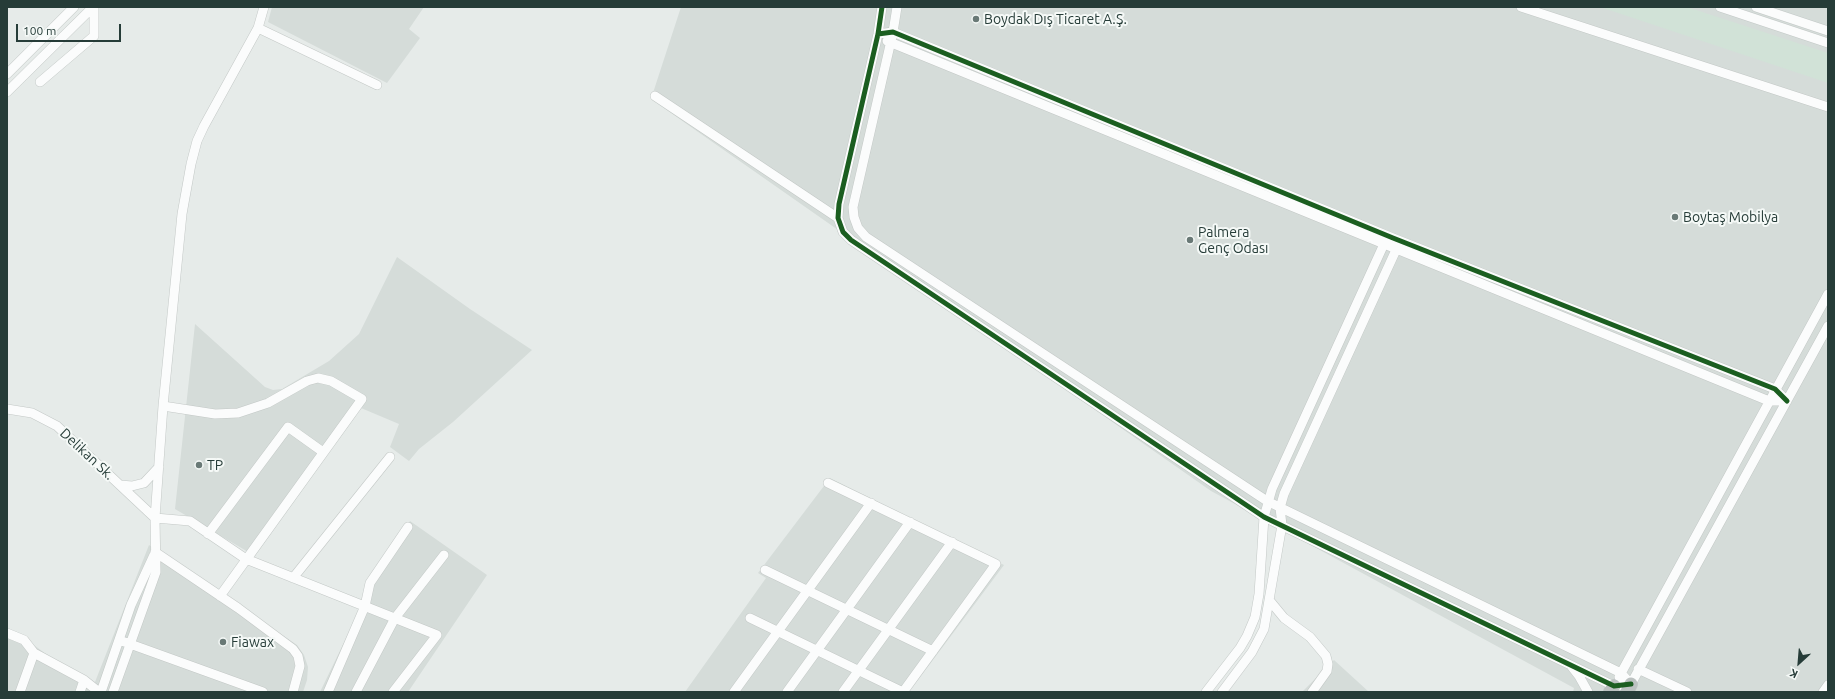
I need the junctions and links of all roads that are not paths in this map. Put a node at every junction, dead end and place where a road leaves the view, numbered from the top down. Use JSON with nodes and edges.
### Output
{"nodes":[{"id":1,"x":74,"y":7,"type":"edge"},
{"id":2,"x":94,"y":7,"type":"edge"},
{"id":3,"x":264,"y":7,"type":"edge"},
{"id":4,"x":882,"y":7,"type":"edge"},
{"id":5,"x":897,"y":7,"type":"edge"},
{"id":6,"x":1521,"y":7,"type":"edge"},
{"id":7,"x":1720,"y":7,"type":"edge"},
{"id":8,"x":1756,"y":7,"type":"edge"},
{"id":9,"x":258,"y":28,"type":"junction"},
{"id":10,"x":1828,"y":31,"type":"edge"},
{"id":11,"x":893,"y":32,"type":"junction"},
{"id":12,"x":878,"y":34,"type":"junction"},
{"id":13,"x":1828,"y":43,"type":"edge"},
{"id":14,"x":890,"y":44,"type":"junction"},
{"id":15,"x":7,"y":74,"type":"edge"},
{"id":16,"x":40,"y":82,"type":"dead end"},
{"id":17,"x":377,"y":85,"type":"dead end"},
{"id":18,"x":7,"y":92,"type":"edge"},
{"id":19,"x":655,"y":96,"type":"dead end"},
{"id":20,"x":1828,"y":107,"type":"edge"},
{"id":21,"x":838,"y":218,"type":"junction"},
{"id":22,"x":1393,"y":238,"type":"junction"},
{"id":23,"x":1384,"y":244,"type":"junction"},
{"id":24,"x":1396,"y":250,"type":"junction"},
{"id":25,"x":1828,"y":294,"type":"edge"},
{"id":26,"x":1828,"y":326,"type":"edge"},
{"id":27,"x":1775,"y":389,"type":"junction"},
{"id":28,"x":1769,"y":400,"type":"junction"},
{"id":29,"x":1786,"y":401,"type":"junction"},
{"id":30,"x":163,"y":406,"type":"junction"},
{"id":31,"x":7,"y":409,"type":"edge"},
{"id":32,"x":323,"y":452,"type":"junction"},
{"id":33,"x":390,"y":457,"type":"dead end"},
{"id":34,"x":159,"y":467,"type":"junction"},
{"id":35,"x":828,"y":483,"type":"dead end"},
{"id":36,"x":120,"y":485,"type":"junction"},
{"id":37,"x":1267,"y":501,"type":"junction"},
{"id":38,"x":871,"y":503,"type":"junction"},
{"id":39,"x":1280,"y":508,"type":"junction"},
{"id":40,"x":1264,"y":516,"type":"junction"},
{"id":41,"x":155,"y":518,"type":"junction"},
{"id":42,"x":910,"y":522,"type":"junction"},
{"id":43,"x":1282,"y":525,"type":"junction"},
{"id":44,"x":408,"y":527,"type":"dead end"},
{"id":45,"x":208,"y":534,"type":"junction"},
{"id":46,"x":952,"y":542,"type":"junction"},
{"id":47,"x":155,"y":552,"type":"junction"},
{"id":48,"x":444,"y":555,"type":"dead end"},
{"id":49,"x":246,"y":559,"type":"junction"},
{"id":50,"x":765,"y":570,"type":"dead end"},
{"id":51,"x":293,"y":578,"type":"junction"},
{"id":52,"x":808,"y":591,"type":"junction"},
{"id":53,"x":220,"y":596,"type":"junction"},
{"id":54,"x":1270,"y":601,"type":"junction"},
{"id":55,"x":365,"y":606,"type":"junction"},
{"id":56,"x":847,"y":610,"type":"junction"},
{"id":57,"x":395,"y":618,"type":"junction"},
{"id":58,"x":750,"y":618,"type":"dead end"},
{"id":59,"x":889,"y":630,"type":"junction"},
{"id":60,"x":778,"y":631,"type":"junction"},
{"id":61,"x":7,"y":633,"type":"edge"},
{"id":62,"x":119,"y":640,"type":"junction"},
{"id":63,"x":130,"y":644,"type":"junction"},
{"id":64,"x":818,"y":650,"type":"junction"},
{"id":65,"x":933,"y":651,"type":"junction"},
{"id":66,"x":34,"y":653,"type":"junction"},
{"id":67,"x":1570,"y":665,"type":"junction"},
{"id":68,"x":1638,"y":669,"type":"junction"},
{"id":69,"x":859,"y":670,"type":"junction"},
{"id":70,"x":1621,"y":673,"type":"junction"},
{"id":71,"x":84,"y":680,"type":"junction"},
{"id":72,"x":1828,"y":685,"type":"edge"},
{"id":73,"x":1629,"y":688,"type":"edge"},
{"id":74,"x":1612,"y":689,"type":"edge"},
{"id":75,"x":20,"y":692,"type":"edge"},
{"id":76,"x":80,"y":692,"type":"edge"},
{"id":77,"x":100,"y":692,"type":"edge"},
{"id":78,"x":113,"y":692,"type":"edge"},
{"id":79,"x":263,"y":692,"type":"edge"},
{"id":80,"x":293,"y":692,"type":"edge"},
{"id":81,"x":328,"y":692,"type":"edge"},
{"id":82,"x":356,"y":692,"type":"edge"},
{"id":83,"x":394,"y":692,"type":"edge"},
{"id":84,"x":734,"y":692,"type":"edge"},
{"id":85,"x":787,"y":692,"type":"edge"},
{"id":86,"x":843,"y":692,"type":"edge"},
{"id":87,"x":903,"y":692,"type":"edge"},
{"id":88,"x":1206,"y":692,"type":"edge"},
{"id":89,"x":1222,"y":692,"type":"edge"},
{"id":90,"x":1312,"y":692,"type":"edge"},
{"id":91,"x":1588,"y":692,"type":"edge"},
{"id":92,"x":1687,"y":692,"type":"edge"},
{"id":93,"x":1823,"y":692,"type":"edge"}],
"edges":[{"from":1,"to":15,"type":"street"},
{"from":2,"to":16,"type":"street"},
{"from":2,"to":18,"type":"street"},
{"from":3,"to":9,"type":"street"},
{"from":4,"to":12,"type":"street"},
{"from":5,"to":11,"type":"street"},
{"from":6,"to":20,"type":"street"},
{"from":7,"to":13,"type":"street"},
{"from":8,"to":10,"type":"street"},
{"from":9,"to":17,"type":"street"},
{"from":9,"to":30,"type":"street"},
{"from":11,"to":12,"type":"street"},
{"from":11,"to":14,"type":"street"},
{"from":11,"to":22,"type":"street"},
{"from":12,"to":14,"type":"street"},
{"from":12,"to":21,"type":"street"},
{"from":14,"to":23,"type":"street"},
{"from":14,"to":37,"type":"street"},
{"from":19,"to":21,"type":"street"},
{"from":21,"to":40,"type":"street"},
{"from":22,"to":23,"type":"street"},
{"from":22,"to":24,"type":"street"},
{"from":22,"to":27,"type":"street"},
{"from":23,"to":24,"type":"street"},
{"from":23,"to":37,"type":"street"},
{"from":24,"to":28,"type":"street"},
{"from":24,"to":39,"type":"street"},
{"from":25,"to":27,"type":"street"},
{"from":26,"to":29,"type":"street"},
{"from":27,"to":28,"type":"street"},
{"from":27,"to":29,"type":"street"},
{"from":28,"to":29,"type":"street"},
{"from":28,"to":70,"type":"street"},
{"from":29,"to":68,"type":"street"},
{"from":30,"to":32,"type":"street"},
{"from":30,"to":34,"type":"street"},
{"from":31,"to":36,"type":"street","name":"Delikan Sk."},
{"from":32,"to":45,"type":"street"},
{"from":32,"to":49,"type":"street"},
{"from":33,"to":51,"type":"street"},
{"from":34,"to":36,"type":"street"},
{"from":34,"to":41,"type":"street"},
{"from":35,"to":38,"type":"street"},
{"from":36,"to":41,"type":"street","name":"Delikan Sk."},
{"from":37,"to":39,"type":"street"},
{"from":37,"to":40,"type":"street"},
{"from":38,"to":42,"type":"street"},
{"from":38,"to":52,"type":"street"},
{"from":39,"to":43,"type":"street"},
{"from":39,"to":70,"type":"street"},
{"from":40,"to":43,"type":"street"},
{"from":40,"to":88,"type":"street"},
{"from":41,"to":45,"type":"street"},
{"from":41,"to":47,"type":"street"},
{"from":42,"to":46,"type":"street"},
{"from":42,"to":56,"type":"street"},
{"from":43,"to":54,"type":"street"},
{"from":43,"to":67,"type":"street"},
{"from":44,"to":55,"type":"street"},
{"from":45,"to":49,"type":"street"},
{"from":46,"to":59,"type":"street"},
{"from":46,"to":65,"type":"street"},
{"from":47,"to":53,"type":"street"},
{"from":47,"to":62,"type":"street"},
{"from":47,"to":63,"type":"street"},
{"from":48,"to":57,"type":"street"},
{"from":49,"to":51,"type":"street"},
{"from":49,"to":53,"type":"street"},
{"from":50,"to":52,"type":"street"},
{"from":51,"to":55,"type":"street"},
{"from":52,"to":56,"type":"street"},
{"from":52,"to":60,"type":"street"},
{"from":53,"to":80,"type":"street"},
{"from":54,"to":89,"type":"street"},
{"from":54,"to":90,"type":"street"},
{"from":55,"to":57,"type":"street"},
{"from":55,"to":81,"type":"street"},
{"from":56,"to":59,"type":"street"},
{"from":56,"to":64,"type":"street"},
{"from":57,"to":82,"type":"street"},
{"from":57,"to":83,"type":"street"},
{"from":58,"to":60,"type":"street"},
{"from":59,"to":65,"type":"street"},
{"from":59,"to":69,"type":"street"},
{"from":60,"to":64,"type":"street"},
{"from":60,"to":84,"type":"street"},
{"from":61,"to":66,"type":"street"},
{"from":62,"to":63,"type":"street"},
{"from":62,"to":77,"type":"street"},
{"from":63,"to":78,"type":"street"},
{"from":63,"to":79,"type":"street"},
{"from":64,"to":69,"type":"street"},
{"from":64,"to":85,"type":"street"},
{"from":65,"to":87,"type":"street"},
{"from":66,"to":71,"type":"street"},
{"from":66,"to":75,"type":"street"},
{"from":67,"to":74,"type":"street"},
{"from":67,"to":91,"type":"street"},
{"from":68,"to":73,"type":"street"},
{"from":68,"to":92,"type":"street"},
{"from":69,"to":86,"type":"street"},
{"from":69,"to":87,"type":"street"},
{"from":70,"to":73,"type":"street"},
{"from":70,"to":74,"type":"street"},
{"from":71,"to":76,"type":"street"},
{"from":71,"to":77,"type":"street"},
{"from":72,"to":93,"type":"street"},
{"from":73,"to":74,"type":"street"}]}
